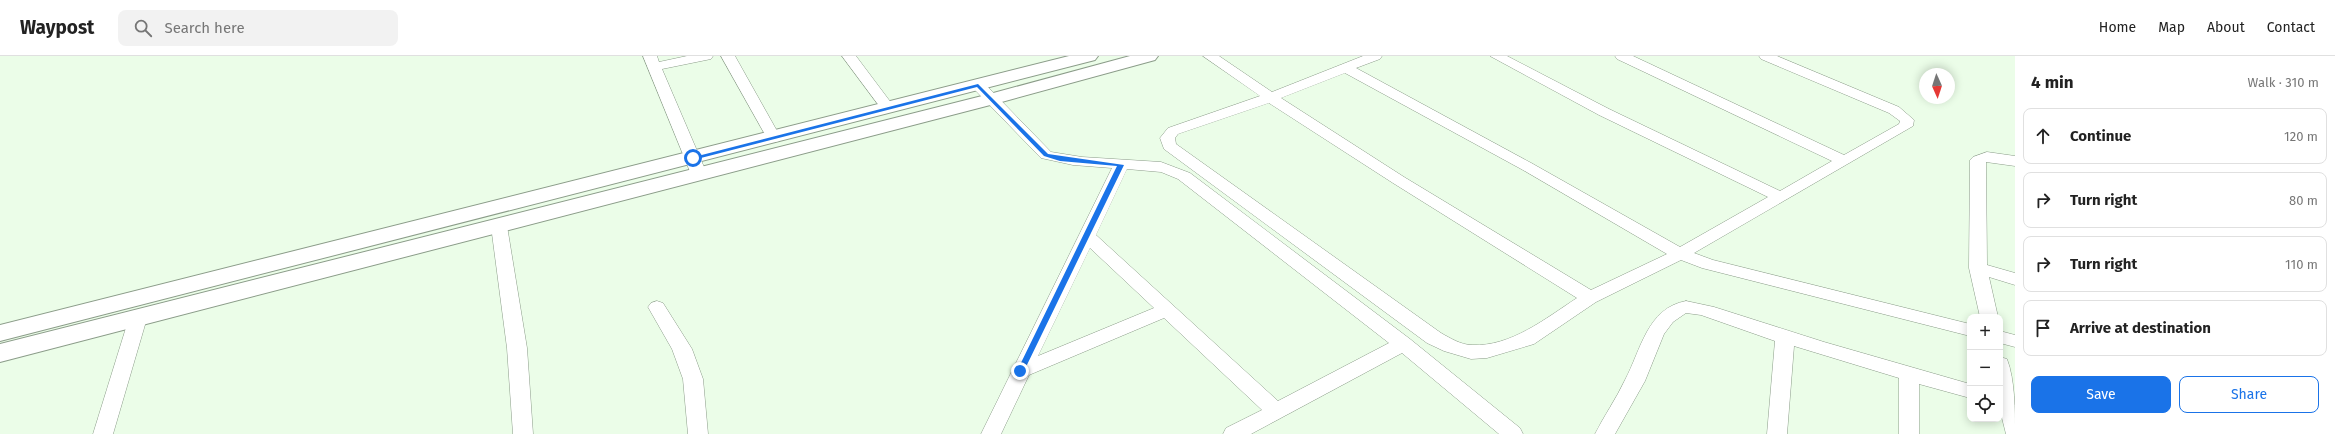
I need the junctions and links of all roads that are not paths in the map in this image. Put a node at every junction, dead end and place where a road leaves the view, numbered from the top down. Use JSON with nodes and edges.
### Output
{"nodes":[{"id":1,"x":706,"y":56,"type":"edge"},
{"id":2,"x":728,"y":56,"type":"edge"},
{"id":3,"x":849,"y":56,"type":"edge"},
{"id":4,"x":1089,"y":56,"type":"edge"},
{"id":5,"x":1149,"y":56,"type":"edge"},
{"id":6,"x":1210,"y":56,"type":"edge"},
{"id":7,"x":1375,"y":56,"type":"edge"},
{"id":8,"x":1497,"y":56,"type":"edge"},
{"id":9,"x":1622,"y":56,"type":"edge"},
{"id":10,"x":1766,"y":56,"type":"edge"},
{"id":11,"x":652,"y":62,"type":"edge"},
{"id":12,"x":1346,"y":68,"type":"junction"},
{"id":13,"x":985,"y":92,"type":"junction"},
{"id":14,"x":1269,"y":98,"type":"junction"},
{"id":15,"x":888,"y":108,"type":"junction"},
{"id":16,"x":774,"y":138,"type":"junction"},
{"id":17,"x":1844,"y":161,"type":"junction"},
{"id":18,"x":2015,"y":161,"type":"edge"},
{"id":19,"x":1121,"y":165,"type":"junction"},
{"id":20,"x":696,"y":166,"type":"junction"},
{"id":21,"x":1780,"y":197,"type":"junction"},
{"id":22,"x":499,"y":226,"type":"junction"},
{"id":23,"x":1087,"y":236,"type":"junction"},
{"id":24,"x":1680,"y":254,"type":"junction"},
{"id":25,"x":1978,"y":268,"type":"junction"},
{"id":26,"x":2015,"y":279,"type":"edge"},
{"id":27,"x":1590,"y":298,"type":"junction"},
{"id":28,"x":657,"y":307,"type":"dead end"},
{"id":29,"x":1167,"y":310,"type":"junction"},
{"id":30,"x":1988,"y":314,"type":"edge"},
{"id":31,"x":138,"y":318,"type":"junction"},
{"id":32,"x":1967,"y":329,"type":"edge"},
{"id":33,"x":0,"y":333,"type":"edge"},
{"id":34,"x":1785,"y":337,"type":"junction"},
{"id":35,"x":2003,"y":338,"type":"edge"},
{"id":36,"x":2015,"y":341,"type":"edge"},
{"id":37,"x":1403,"y":344,"type":"junction"},
{"id":38,"x":0,"y":353,"type":"edge"},
{"id":39,"x":1020,"y":371,"type":"junction"},
{"id":40,"x":1909,"y":374,"type":"junction"},
{"id":41,"x":2003,"y":378,"type":"edge"},
{"id":42,"x":1967,"y":391,"type":"edge"},
{"id":43,"x":2008,"y":402,"type":"edge"},
{"id":44,"x":1276,"y":411,"type":"junction"},
{"id":45,"x":2015,"y":432,"type":"edge"},
{"id":46,"x":103,"y":434,"type":"edge"},
{"id":47,"x":524,"y":434,"type":"edge"},
{"id":48,"x":698,"y":434,"type":"edge"},
{"id":49,"x":991,"y":434,"type":"edge"},
{"id":50,"x":1233,"y":434,"type":"edge"},
{"id":51,"x":1513,"y":434,"type":"edge"},
{"id":52,"x":1605,"y":434,"type":"edge"},
{"id":53,"x":1777,"y":434,"type":"edge"},
{"id":54,"x":1909,"y":434,"type":"edge"}],
"edges":[{"from":1,"to":11,"type":"street"},
{"from":2,"to":16,"type":"street"},
{"from":3,"to":15,"type":"street"},
{"from":4,"to":13,"type":"main road"},
{"from":5,"to":13,"type":"main road"},
{"from":6,"to":14,"type":"street"},
{"from":7,"to":12,"type":"street"},
{"from":8,"to":21,"type":"street"},
{"from":9,"to":17,"type":"street"},
{"from":10,"to":17,"type":"street"},
{"from":11,"to":20,"type":"street"},
{"from":12,"to":14,"type":"street"},
{"from":12,"to":24,"type":"street"},
{"from":13,"to":15,"type":"main road"},
{"from":13,"to":19,"type":"street"},
{"from":13,"to":20,"type":"main road"},
{"from":14,"to":27,"type":"street"},
{"from":14,"to":27,"type":"street"},
{"from":15,"to":16,"type":"main road"},
{"from":16,"to":20,"type":"main road"},
{"from":17,"to":21,"type":"street"},
{"from":18,"to":25,"type":"street"},
{"from":19,"to":23,"type":"street"},
{"from":19,"to":37,"type":"street"},
{"from":20,"to":22,"type":"main road"},
{"from":20,"to":33,"type":"main road"},
{"from":21,"to":24,"type":"street"},
{"from":22,"to":31,"type":"main road"},
{"from":22,"to":47,"type":"street"},
{"from":23,"to":29,"type":"street"},
{"from":23,"to":39,"type":"street"},
{"from":24,"to":27,"type":"street"},
{"from":24,"to":32,"type":"street"},
{"from":25,"to":26,"type":"street"},
{"from":25,"to":30,"type":"street"},
{"from":28,"to":48,"type":"street"},
{"from":29,"to":39,"type":"street"},
{"from":29,"to":44,"type":"street"},
{"from":31,"to":38,"type":"main road"},
{"from":31,"to":46,"type":"street"},
{"from":34,"to":40,"type":"street"},
{"from":34,"to":52,"type":"street"},
{"from":34,"to":53,"type":"street"},
{"from":35,"to":36,"type":"street"},
{"from":37,"to":44,"type":"street"},
{"from":37,"to":51,"type":"street"},
{"from":39,"to":49,"type":"street"},
{"from":40,"to":42,"type":"street"},
{"from":40,"to":54,"type":"street"},
{"from":41,"to":43,"type":"street"},
{"from":43,"to":45,"type":"street"},
{"from":44,"to":50,"type":"street"}]}
